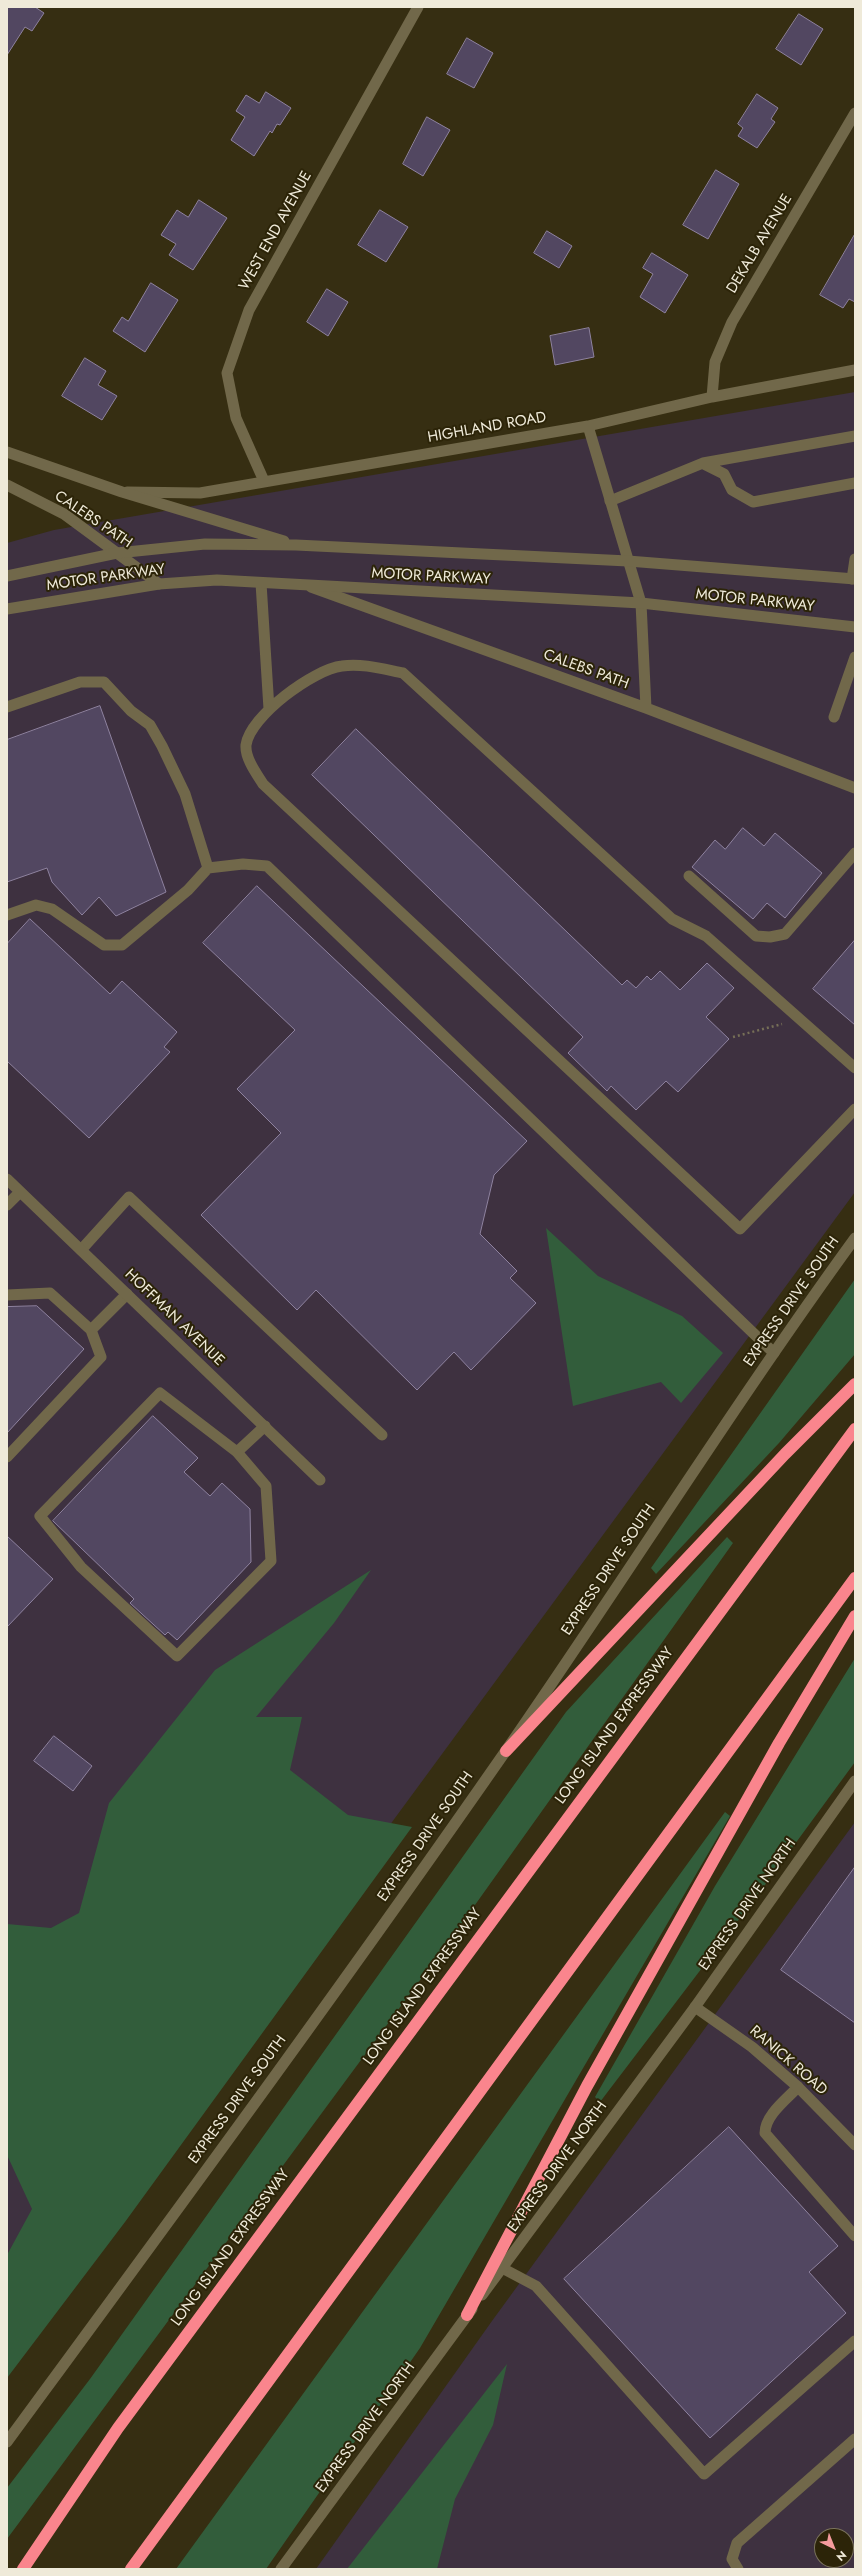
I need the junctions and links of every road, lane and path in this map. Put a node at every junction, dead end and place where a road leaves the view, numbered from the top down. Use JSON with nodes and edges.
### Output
{"nodes":[{"id":1,"x":418,"y":7,"type":"edge"},
{"id":2,"x":855,"y":113,"type":"edge"},
{"id":3,"x":855,"y":370,"type":"edge"},
{"id":4,"x":712,"y":397,"type":"junction"},
{"id":5,"x":588,"y":426,"type":"junction"},
{"id":6,"x":855,"y":436,"type":"edge"},
{"id":7,"x":7,"y":452,"type":"edge"},
{"id":8,"x":703,"y":463,"type":"junction"},
{"id":9,"x":264,"y":481,"type":"junction"},
{"id":10,"x":855,"y":483,"type":"edge"},
{"id":11,"x":7,"y":485,"type":"edge"},
{"id":12,"x":122,"y":492,"type":"junction"},
{"id":13,"x":610,"y":501,"type":"junction"},
{"id":14,"x":296,"y":545,"type":"junction"},
{"id":15,"x":117,"y":553,"type":"junction"},
{"id":16,"x":855,"y":559,"type":"edge"},
{"id":17,"x":628,"y":561,"type":"junction"},
{"id":18,"x":7,"y":576,"type":"edge"},
{"id":19,"x":854,"y":579,"type":"edge"},
{"id":20,"x":260,"y":583,"type":"junction"},
{"id":21,"x":159,"y":584,"type":"junction"},
{"id":22,"x":305,"y":584,"type":"junction"},
{"id":23,"x":641,"y":603,"type":"junction"},
{"id":24,"x":7,"y":609,"type":"edge"},
{"id":25,"x":855,"y":626,"type":"edge"},
{"id":26,"x":855,"y":657,"type":"edge"},
{"id":27,"x":7,"y":707,"type":"edge"},
{"id":28,"x":646,"y":708,"type":"junction"},
{"id":29,"x":269,"y":709,"type":"junction"},
{"id":30,"x":834,"y":717,"type":"dead end"},
{"id":31,"x":855,"y":788,"type":"edge"},
{"id":32,"x":853,"y":856,"type":"edge"},
{"id":33,"x":208,"y":868,"type":"junction"},
{"id":34,"x":689,"y":876,"type":"dead end"},
{"id":35,"x":7,"y":915,"type":"edge"},
{"id":36,"x":784,"y":1023,"type":"dead end"},
{"id":37,"x":733,"y":1037,"type":"dead end"},
{"id":38,"x":855,"y":1068,"type":"edge"},
{"id":39,"x":855,"y":1109,"type":"edge"},
{"id":40,"x":7,"y":1179,"type":"edge"},
{"id":41,"x":20,"y":1192,"type":"junction"},
{"id":42,"x":7,"y":1205,"type":"edge"},
{"id":43,"x":855,"y":1238,"type":"edge"},
{"id":44,"x":81,"y":1250,"type":"junction"},
{"id":45,"x":127,"y":1294,"type":"junction"},
{"id":46,"x":7,"y":1295,"type":"edge"},
{"id":47,"x":91,"y":1330,"type":"junction"},
{"id":48,"x":774,"y":1352,"type":"junction"},
{"id":49,"x":855,"y":1384,"type":"edge"},
{"id":50,"x":265,"y":1426,"type":"junction"},
{"id":51,"x":855,"y":1429,"type":"edge"},
{"id":52,"x":382,"y":1435,"type":"dead end"},
{"id":53,"x":237,"y":1452,"type":"junction"},
{"id":54,"x":7,"y":1457,"type":"edge"},
{"id":55,"x":320,"y":1480,"type":"dead end"},
{"id":56,"x":855,"y":1578,"type":"edge"},
{"id":57,"x":855,"y":1616,"type":"edge"},
{"id":58,"x":506,"y":1750,"type":"junction"},
{"id":59,"x":855,"y":1781,"type":"edge"},
{"id":60,"x":695,"y":2007,"type":"junction"},
{"id":61,"x":798,"y":2086,"type":"junction"},
{"id":62,"x":855,"y":2146,"type":"edge"},
{"id":63,"x":855,"y":2236,"type":"edge"},
{"id":64,"x":502,"y":2268,"type":"junction"},
{"id":65,"x":467,"y":2315,"type":"junction"},
{"id":66,"x":855,"y":2341,"type":"edge"},
{"id":67,"x":855,"y":2439,"type":"edge"},
{"id":68,"x":7,"y":2442,"type":"edge"},
{"id":69,"x":23,"y":2569,"type":"edge"},
{"id":70,"x":131,"y":2569,"type":"edge"},
{"id":71,"x":281,"y":2569,"type":"edge"},
{"id":72,"x":738,"y":2569,"type":"edge"}],
"edges":[{"from":1,"to":9,"type":"main road","name":"WEST END AVENUE"},
{"from":2,"to":4,"type":"main road","name":"DEKALB AVENUE"},
{"from":3,"to":4,"type":"main road","name":"HIGHLAND ROAD"},
{"from":4,"to":5,"type":"main road","name":"HIGHLAND ROAD"},
{"from":5,"to":9,"type":"main road","name":"HIGHLAND ROAD"},
{"from":5,"to":13,"type":"main road"},
{"from":6,"to":8,"type":"main road"},
{"from":7,"to":12,"type":"main road"},
{"from":8,"to":10,"type":"main road"},
{"from":8,"to":13,"type":"main road"},
{"from":9,"to":12,"type":"main road","name":"HIGHLAND ROAD"},
{"from":11,"to":15,"type":"main road","name":"CALEBS PATH"},
{"from":12,"to":14,"type":"main road"},
{"from":13,"to":17,"type":"main road"},
{"from":14,"to":15,"type":"main road","name":"MOTOR PARKWAY"},
{"from":14,"to":17,"type":"main road","name":"MOTOR PARKWAY"},
{"from":15,"to":18,"type":"main road","name":"MOTOR PARKWAY"},
{"from":15,"to":21,"type":"main road","name":"CALEBS PATH"},
{"from":16,"to":19,"type":"main road"},
{"from":17,"to":19,"type":"main road","name":"MOTOR PARKWAY"},
{"from":17,"to":23,"type":"main road"},
{"from":20,"to":21,"type":"main road","name":"MOTOR PARKWAY"},
{"from":20,"to":22,"type":"main road","name":"MOTOR PARKWAY"},
{"from":20,"to":29,"type":"main road"},
{"from":21,"to":24,"type":"main road","name":"MOTOR PARKWAY"},
{"from":22,"to":23,"type":"main road","name":"MOTOR PARKWAY"},
{"from":22,"to":28,"type":"main road","name":"CALEBS PATH"},
{"from":23,"to":25,"type":"main road","name":"MOTOR PARKWAY"},
{"from":23,"to":28,"type":"main road"},
{"from":26,"to":30,"type":"main road"},
{"from":27,"to":33,"type":"main road"},
{"from":28,"to":31,"type":"main road","name":"CALEBS PATH"},
{"from":29,"to":38,"type":"main road"},
{"from":29,"to":39,"type":"main road"},
{"from":32,"to":34,"type":"main road"},
{"from":33,"to":35,"type":"main road"},
{"from":33,"to":48,"type":"main road"},
{"from":36,"to":37,"type":"path"},
{"from":40,"to":41,"type":"main road","name":"HOFFMAN AVENUE"},
{"from":41,"to":42,"type":"main road"},
{"from":41,"to":44,"type":"main road","name":"HOFFMAN AVENUE"},
{"from":43,"to":48,"type":"main road","name":"EXPRESS DRIVE SOUTH"},
{"from":44,"to":45,"type":"main road","name":"HOFFMAN AVENUE"},
{"from":44,"to":52,"type":"main road"},
{"from":45,"to":47,"type":"main road"},
{"from":45,"to":50,"type":"main road","name":"HOFFMAN AVENUE"},
{"from":46,"to":47,"type":"main road"},
{"from":47,"to":54,"type":"main road"},
{"from":48,"to":58,"type":"main road","name":"EXPRESS DRIVE SOUTH"},
{"from":49,"to":58,"type":"highway"},
{"from":50,"to":53,"type":"main road"},
{"from":50,"to":55,"type":"main road","name":"HOFFMAN AVENUE"},
{"from":51,"to":69,"type":"highway","name":"LONG ISLAND EXPRESSWAY"},
{"from":53,"to":53,"type":"main road"},
{"from":56,"to":70,"type":"highway"},
{"from":57,"to":65,"type":"highway"},
{"from":58,"to":68,"type":"main road","name":"EXPRESS DRIVE SOUTH"},
{"from":59,"to":60,"type":"main road","name":"EXPRESS DRIVE NORTH"},
{"from":60,"to":61,"type":"main road","name":"RANICK ROAD"},
{"from":60,"to":64,"type":"main road","name":"EXPRESS DRIVE NORTH"},
{"from":61,"to":62,"type":"main road","name":"RANICK ROAD"},
{"from":61,"to":63,"type":"main road"},
{"from":64,"to":65,"type":"main road","name":"EXPRESS DRIVE NORTH"},
{"from":64,"to":66,"type":"main road"},
{"from":65,"to":71,"type":"main road","name":"EXPRESS DRIVE NORTH"},
{"from":67,"to":72,"type":"main road"}]}
